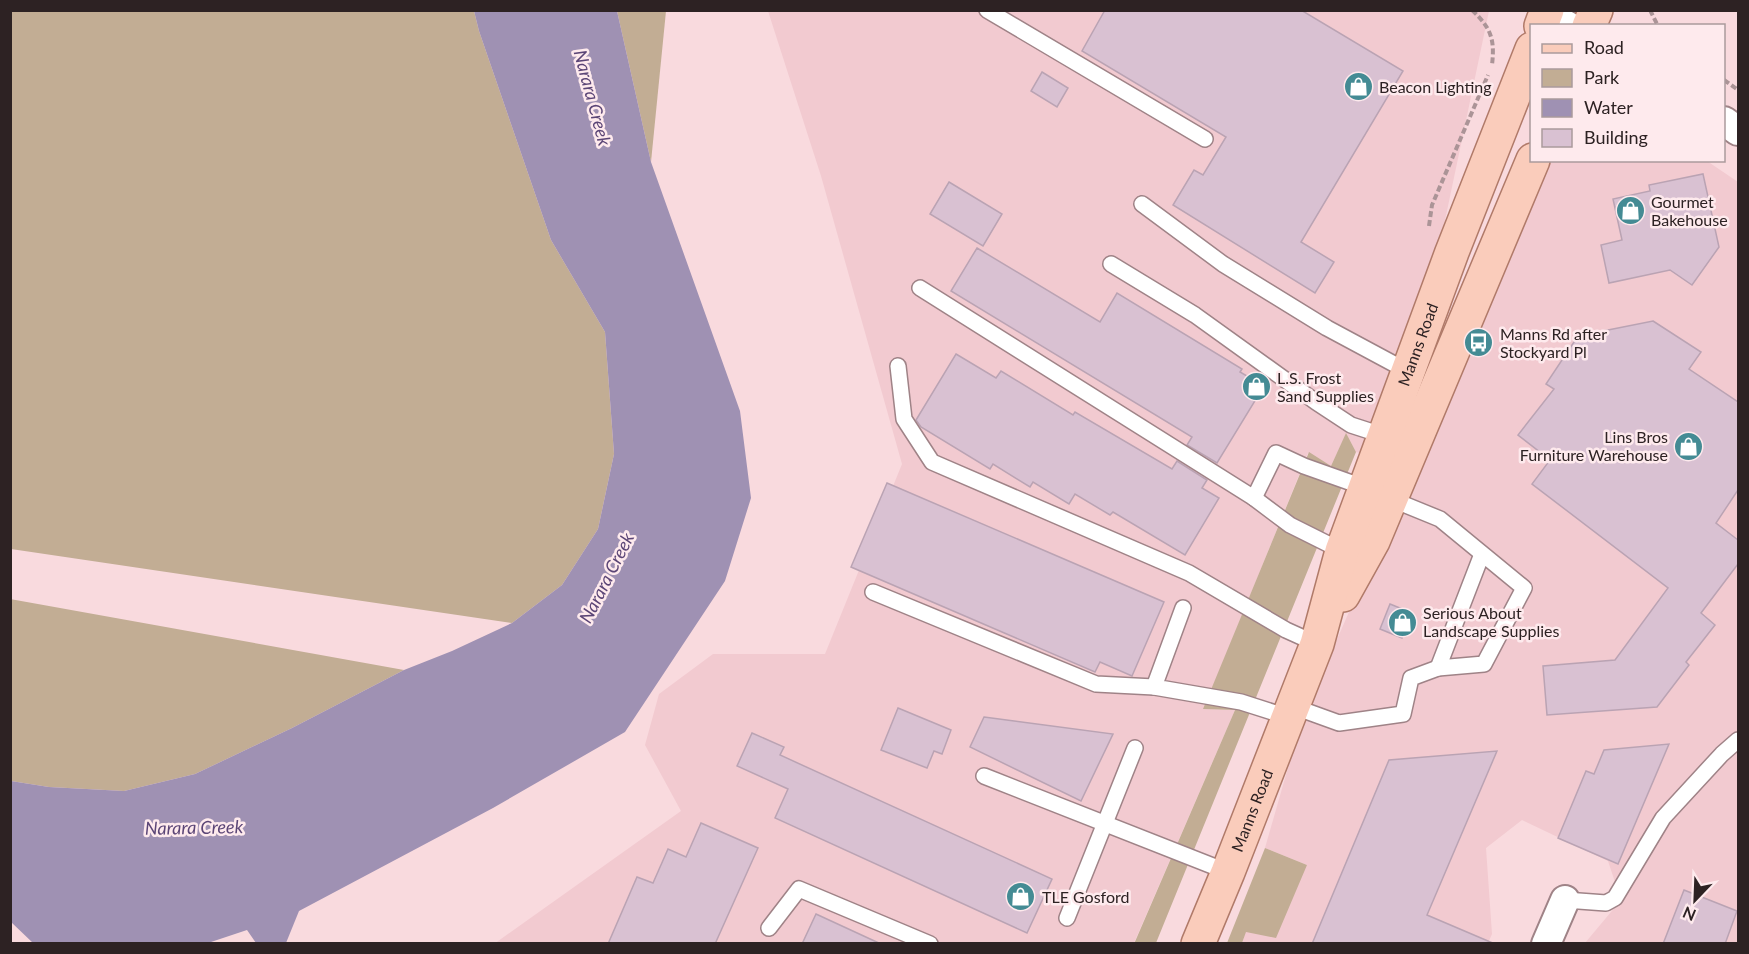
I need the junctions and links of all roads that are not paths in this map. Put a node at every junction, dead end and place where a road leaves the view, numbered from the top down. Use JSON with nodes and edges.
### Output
{"nodes":[{"id":1,"x":987,"y":10,"type":"edge"},
{"id":2,"x":1596,"y":10,"type":"edge"},
{"id":3,"x":1009,"y":16,"type":"edge"},
{"id":4,"x":1590,"y":24,"type":"edge"},
{"id":5,"x":1530,"y":54,"type":"edge"},
{"id":6,"x":1725,"y":122,"type":"edge"},
{"id":7,"x":1738,"y":131,"type":"edge"},
{"id":8,"x":1205,"y":139,"type":"dead end"},
{"id":9,"x":1532,"y":162,"type":"edge"},
{"id":10,"x":1142,"y":204,"type":"dead end"},
{"id":11,"x":1111,"y":264,"type":"dead end"},
{"id":12,"x":920,"y":288,"type":"dead end"},
{"id":13,"x":898,"y":366,"type":"dead end"},
{"id":14,"x":1409,"y":372,"type":"junction"},
{"id":15,"x":1385,"y":436,"type":"junction"},
{"id":16,"x":1379,"y":494,"type":"junction"},
{"id":17,"x":1254,"y":498,"type":"junction"},
{"id":18,"x":1342,"y":551,"type":"junction"},
{"id":19,"x":1482,"y":554,"type":"junction"},
{"id":20,"x":873,"y":592,"type":"dead end"},
{"id":21,"x":1183,"y":608,"type":"dead end"},
{"id":22,"x":1317,"y":644,"type":"junction"},
{"id":23,"x":1438,"y":668,"type":"junction"},
{"id":24,"x":1154,"y":687,"type":"junction"},
{"id":25,"x":1290,"y":712,"type":"junction"},
{"id":26,"x":1738,"y":740,"type":"edge"},
{"id":27,"x":1135,"y":748,"type":"dead end"},
{"id":28,"x":984,"y":776,"type":"dead end"},
{"id":29,"x":1104,"y":824,"type":"junction"},
{"id":30,"x":1228,"y":872,"type":"junction"},
{"id":31,"x":1565,"y":900,"type":"joint"},
{"id":32,"x":1068,"y":918,"type":"dead end"},
{"id":33,"x":769,"y":928,"type":"dead end"},
{"id":34,"x":930,"y":944,"type":"edge"},
{"id":35,"x":1198,"y":944,"type":"edge"},
{"id":36,"x":1546,"y":944,"type":"edge"}],
"edges":[{"from":1,"to":3,"type":"lane"},
{"from":2,"to":4,"type":"main road"},
{"from":3,"to":8,"type":"lane"},
{"from":5,"to":14,"type":"main road","name":"Manns Road"},
{"from":6,"to":7,"type":"street"},
{"from":9,"to":16,"type":"main road","name":"Manns Road"},
{"from":10,"to":14,"type":"lane"},
{"from":11,"to":15,"type":"lane"},
{"from":12,"to":17,"type":"lane"},
{"from":13,"to":22,"type":"lane"},
{"from":14,"to":15,"type":"main road","name":"Manns Road"},
{"from":15,"to":16,"type":"main road","name":"Manns Road"},
{"from":16,"to":17,"type":"lane"},
{"from":16,"to":18,"type":"main road","name":"Manns Road"},
{"from":16,"to":19,"type":"lane"},
{"from":16,"to":22,"type":"main road","name":"Manns Road"},
{"from":17,"to":18,"type":"lane"},
{"from":18,"to":22,"type":"main road","name":"Manns Road"},
{"from":19,"to":23,"type":"lane"},
{"from":19,"to":23,"type":"lane"},
{"from":20,"to":24,"type":"lane"},
{"from":21,"to":24,"type":"lane"},
{"from":22,"to":25,"type":"main road","name":"Manns Road"},
{"from":23,"to":25,"type":"lane"},
{"from":24,"to":25,"type":"lane"},
{"from":25,"to":30,"type":"main road","name":"Manns Road"},
{"from":26,"to":31,"type":"lane"},
{"from":27,"to":29,"type":"lane"},
{"from":28,"to":29,"type":"lane"},
{"from":29,"to":30,"type":"lane"},
{"from":29,"to":32,"type":"lane"},
{"from":30,"to":35,"type":"main road","name":"Manns Road"},
{"from":31,"to":36,"type":"street"},
{"from":33,"to":34,"type":"lane"}]}
